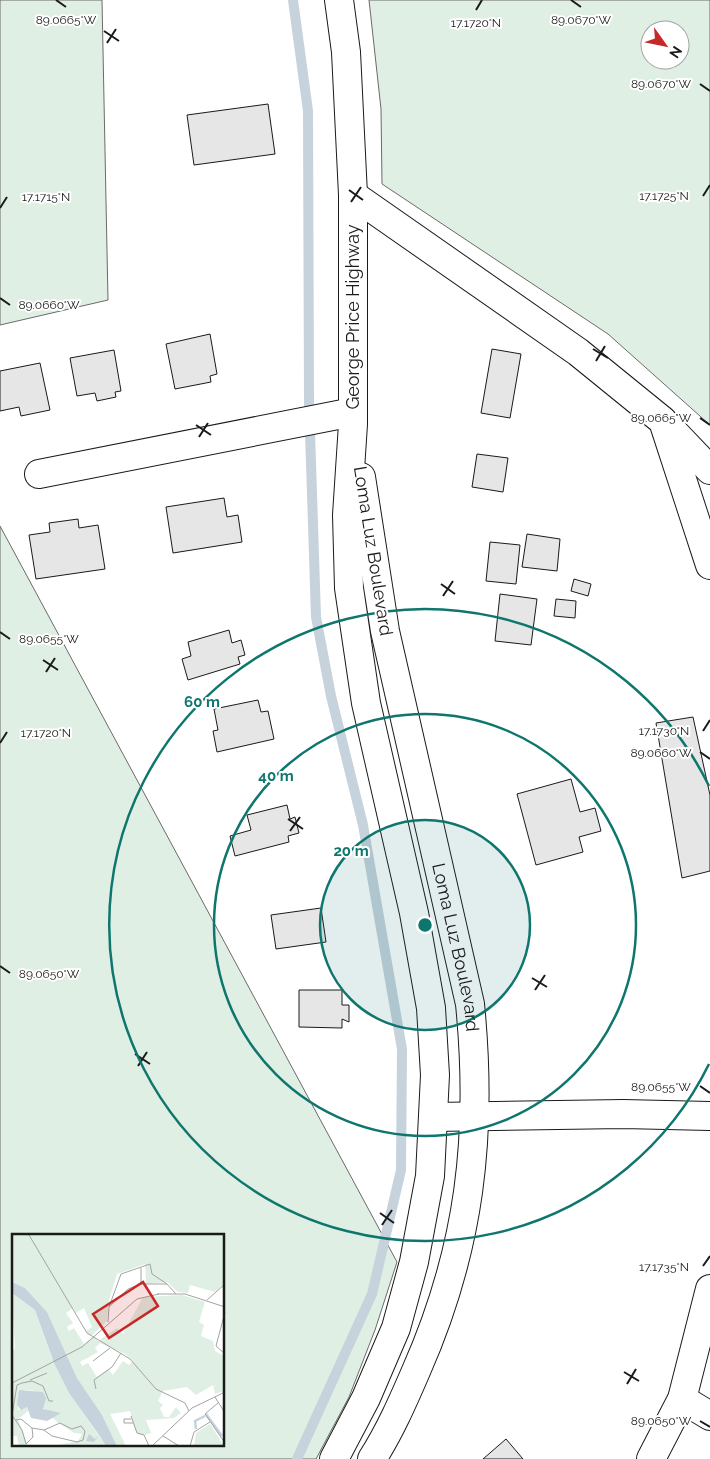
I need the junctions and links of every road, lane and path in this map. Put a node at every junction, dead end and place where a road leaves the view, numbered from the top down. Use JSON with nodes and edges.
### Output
{"nodes":[{"id":1,"x":339,"y":0,"type":"edge"},
{"id":2,"x":353,"y":196,"type":"junction"},
{"id":3,"x":353,"y":418,"type":"junction"},
{"id":4,"x":663,"y":421,"type":"junction"},
{"id":5,"x":710,"y":470,"type":"edge"},
{"id":6,"x":39,"y":474,"type":"dead end"},
{"id":7,"x":710,"y":565,"type":"edge"},
{"id":8,"x":476,"y":1116,"type":"junction"},
{"id":9,"x":710,"y":1116,"type":"edge"},
{"id":10,"x":434,"y":1117,"type":"junction"},
{"id":11,"x":710,"y":1290,"type":"edge"},
{"id":12,"x":682,"y":1399,"type":"junction"},
{"id":13,"x":710,"y":1416,"type":"edge"},
{"id":14,"x":334,"y":1459,"type":"edge"},
{"id":15,"x":372,"y":1459,"type":"edge"},
{"id":16,"x":651,"y":1459,"type":"edge"}],
"edges":[{"from":1,"to":2,"type":"main road","name":"George Price Highway"},
{"from":2,"to":3,"type":"main road","name":"George Price Highway"},
{"from":2,"to":4,"type":"main road"},
{"from":3,"to":6,"type":"main road"},
{"from":3,"to":8,"type":"main road","name":"Loma Luz Boulevard"},
{"from":3,"to":10,"type":"main road"},
{"from":4,"to":5,"type":"main road"},
{"from":4,"to":7,"type":"main road"},
{"from":8,"to":9,"type":"main road"},
{"from":8,"to":10,"type":"main road"},
{"from":8,"to":15,"type":"main road","name":"Loma Luz Boulevard"},
{"from":10,"to":14,"type":"main road"},
{"from":11,"to":12,"type":"main road"},
{"from":12,"to":13,"type":"main road"},
{"from":12,"to":16,"type":"main road"}]}
